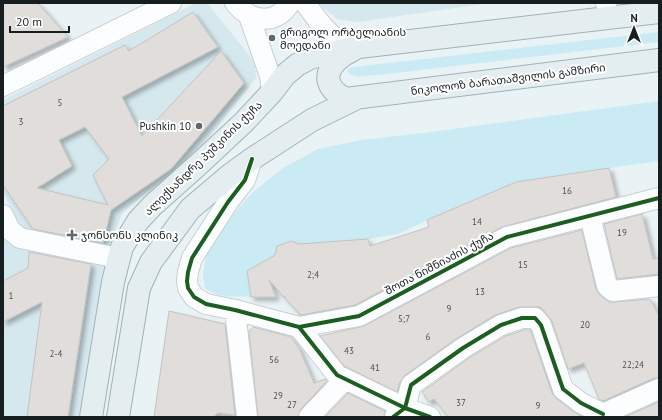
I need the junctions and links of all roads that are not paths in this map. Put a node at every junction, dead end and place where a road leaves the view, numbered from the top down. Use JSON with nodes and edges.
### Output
{"nodes":[{"id":1,"x":171,"y":3,"type":"edge"},
{"id":2,"x":290,"y":3,"type":"edge"},
{"id":3,"x":305,"y":3,"type":"edge"},
{"id":4,"x":242,"y":9,"type":"edge"},
{"id":5,"x":607,"y":11,"type":"edge"},
{"id":6,"x":659,"y":12,"type":"edge"},
{"id":7,"x":359,"y":47,"type":"junction"},
{"id":8,"x":659,"y":60,"type":"edge"},
{"id":9,"x":3,"y":86,"type":"edge"},
{"id":10,"x":272,"y":92,"type":"junction"},
{"id":11,"x":357,"y":98,"type":"junction"},
{"id":12,"x":252,"y":159,"type":"junction"},
{"id":13,"x":658,"y":203,"type":"edge"},
{"id":14,"x":3,"y":215,"type":"edge"},
{"id":15,"x":590,"y":216,"type":"junction"},
{"id":16,"x":118,"y":262,"type":"junction"},
{"id":17,"x":659,"y":286,"type":"edge"},
{"id":18,"x":235,"y":310,"type":"junction"},
{"id":19,"x":299,"y":327,"type":"junction"},
{"id":20,"x":345,"y":379,"type":"junction"},
{"id":21,"x":659,"y":389,"type":"edge"},
{"id":22,"x":399,"y":413,"type":"edge"},
{"id":23,"x":602,"y":416,"type":"edge"},
{"id":24,"x":91,"y":417,"type":"edge"},
{"id":25,"x":118,"y":417,"type":"edge"},
{"id":26,"x":247,"y":417,"type":"edge"},
{"id":27,"x":309,"y":417,"type":"edge"},
{"id":28,"x":430,"y":417,"type":"edge"}],
"edges":[{"from":1,"to":9,"type":"street"},
{"from":2,"to":4,"type":"street"},
{"from":3,"to":7,"type":"street"},
{"from":4,"to":10,"type":"street"},
{"from":5,"to":6,"type":"main road"},
{"from":5,"to":7,"type":"main road"},
{"from":7,"to":10,"type":"main road","name":"ალექსანდრე პუშკინის ქუჩა"},
{"from":7,"to":11,"type":"main road"},
{"from":8,"to":11,"type":"main road","name":"ნიკოლოზ ბარათაშვილის გამზირი"},
{"from":10,"to":16,"type":"main road","name":"ალექსანდრე პუშკინის ქუჩა"},
{"from":11,"to":12,"type":"main road"},
{"from":12,"to":18,"type":"street"},
{"from":12,"to":25,"type":"main road"},
{"from":13,"to":15,"type":"street","name":"შოთა ნიშნიაძის ქუჩა"},
{"from":14,"to":16,"type":"street"},
{"from":15,"to":17,"type":"street"},
{"from":15,"to":19,"type":"street","name":"შოთა ნიშნიაძის ქუჩა"},
{"from":16,"to":24,"type":"main road","name":"ალექსანდრე პუშკინის ქუჩა"},
{"from":18,"to":19,"type":"street"},
{"from":18,"to":26,"type":"street"},
{"from":19,"to":20,"type":"street"},
{"from":20,"to":22,"type":"street"},
{"from":20,"to":27,"type":"street"},
{"from":21,"to":23,"type":"street"},
{"from":22,"to":23,"type":"street"},
{"from":22,"to":28,"type":"street"}]}
